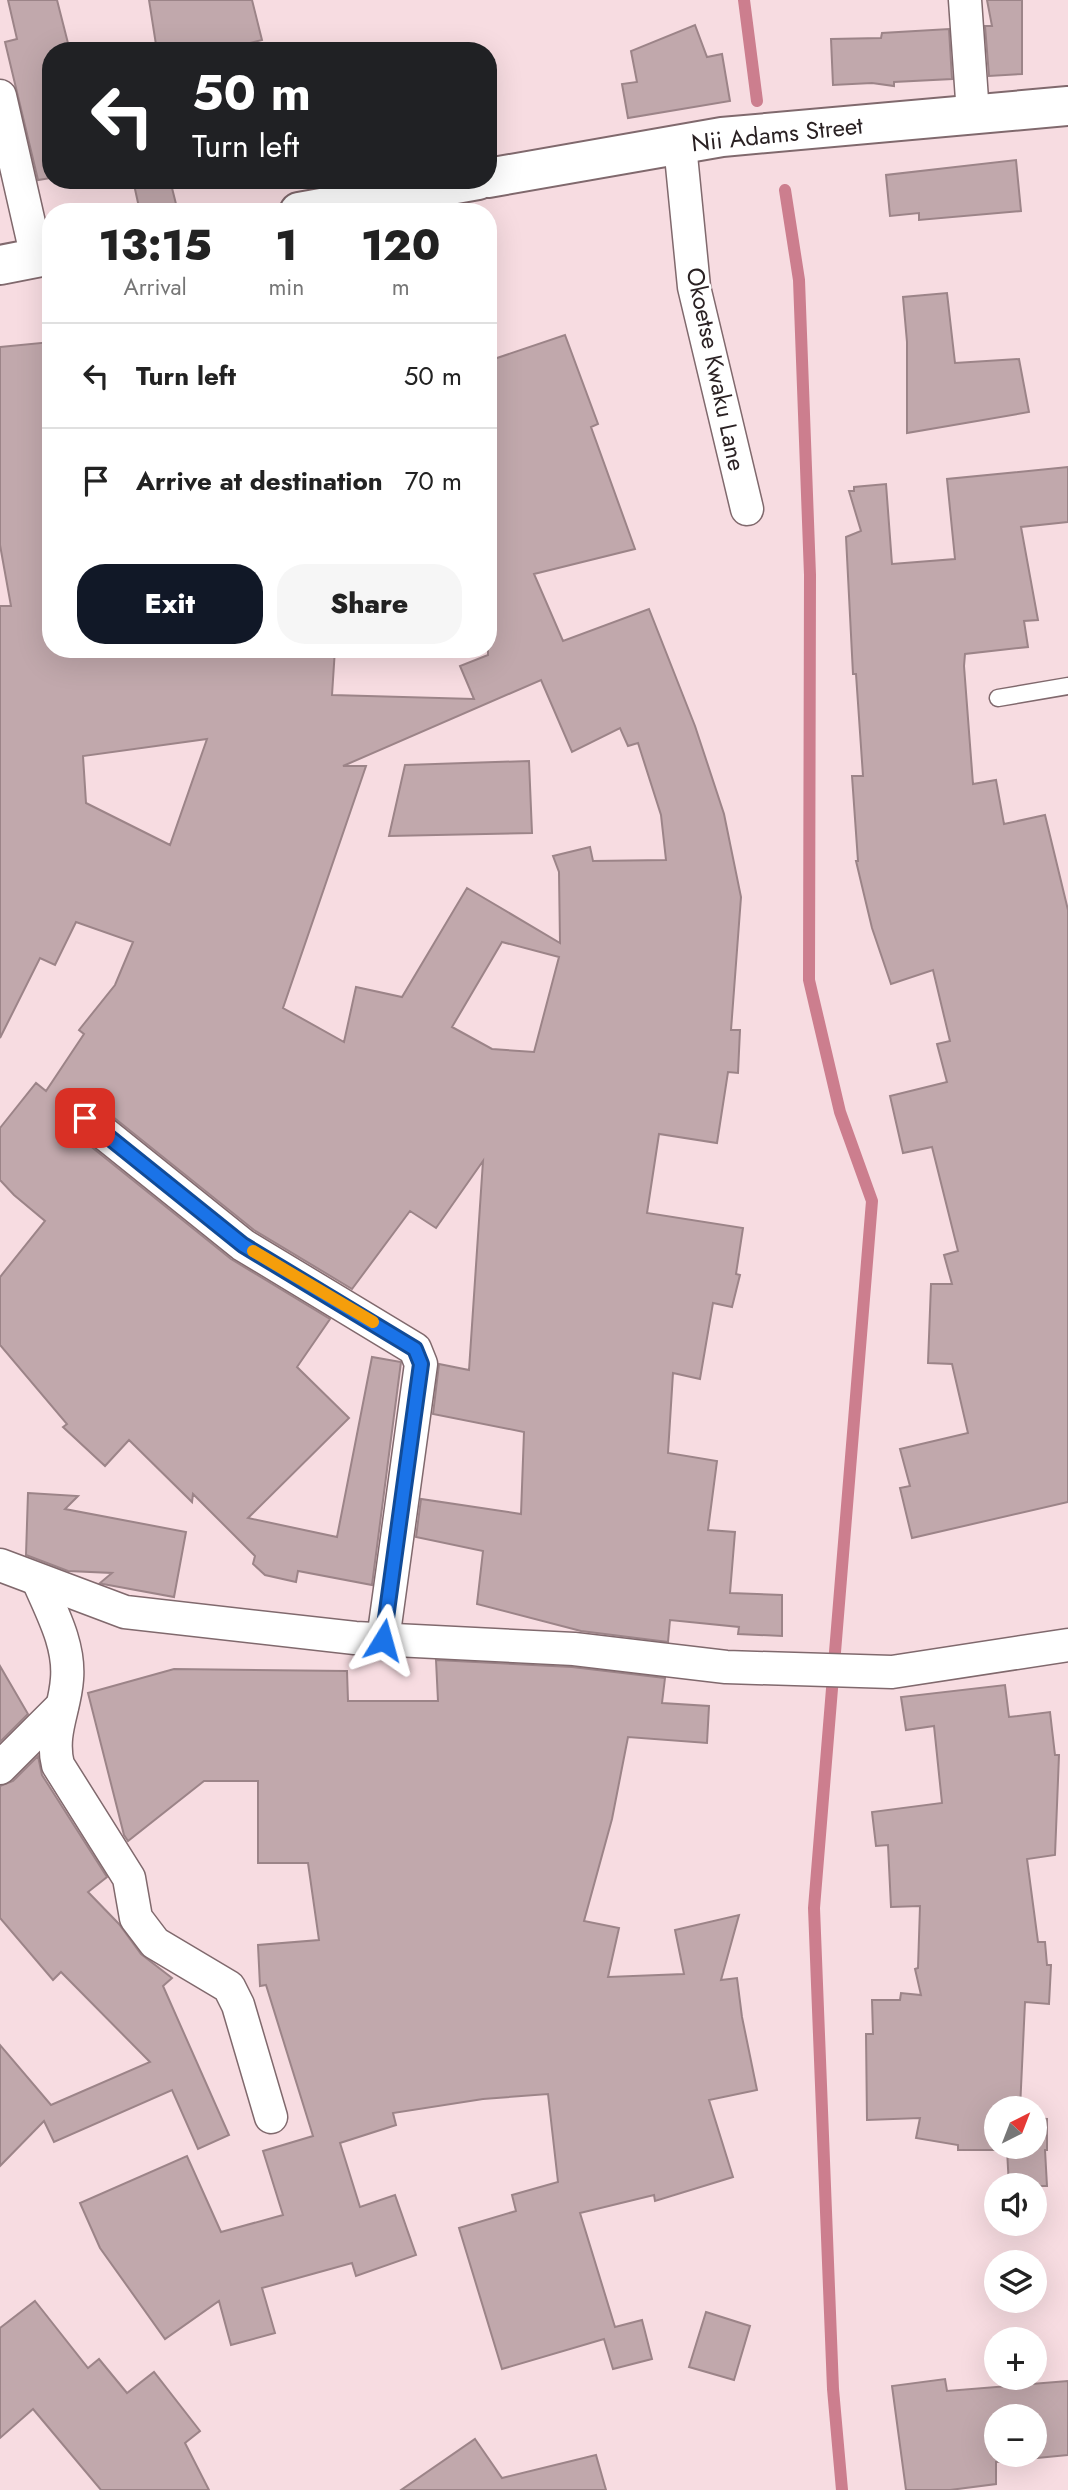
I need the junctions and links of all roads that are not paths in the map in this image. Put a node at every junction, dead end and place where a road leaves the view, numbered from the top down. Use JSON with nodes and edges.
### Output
{"nodes":[{"id":1,"x":965,"y":0,"type":"edge"},
{"id":2,"x":0,"y":96,"type":"edge"},
{"id":3,"x":1068,"y":106,"type":"edge"},
{"id":4,"x":973,"y":114,"type":"junction"},
{"id":5,"x":680,"y":145,"type":"junction"},
{"id":6,"x":497,"y":176,"type":"edge"},
{"id":7,"x":428,"y":189,"type":"edge"},
{"id":8,"x":349,"y":203,"type":"edge"},
{"id":9,"x":29,"y":259,"type":"edge"},
{"id":10,"x":747,"y":509,"type":"dead end"},
{"id":11,"x":1068,"y":686,"type":"edge"},
{"id":12,"x":998,"y":698,"type":"dead end"},
{"id":13,"x":85,"y":1118,"type":"dead end"},
{"id":14,"x":0,"y":1565,"type":"edge"},
{"id":15,"x":38,"y":1580,"type":"junction"},
{"id":16,"x":383,"y":1640,"type":"junction"},
{"id":17,"x":1068,"y":1645,"type":"edge"},
{"id":18,"x":62,"y":1706,"type":"junction"},
{"id":19,"x":0,"y":1768,"type":"edge"},
{"id":20,"x":271,"y":2117,"type":"dead end"}],
"edges":[{"from":1,"to":4,"type":"street"},
{"from":2,"to":9,"type":"street"},
{"from":3,"to":4,"type":"street","name":"Nii Adams Street"},
{"from":4,"to":5,"type":"street","name":"Nii Adams Street"},
{"from":5,"to":6,"type":"street","name":"Nii Adams Street"},
{"from":5,"to":10,"type":"street","name":"Okoetse Kwaku Lane"},
{"from":7,"to":8,"type":"street"},
{"from":11,"to":12,"type":"lane"},
{"from":13,"to":16,"type":"street"},
{"from":14,"to":15,"type":"street"},
{"from":15,"to":16,"type":"street"},
{"from":15,"to":18,"type":"street"},
{"from":16,"to":17,"type":"street"},
{"from":18,"to":19,"type":"street"},
{"from":18,"to":20,"type":"street"}]}
